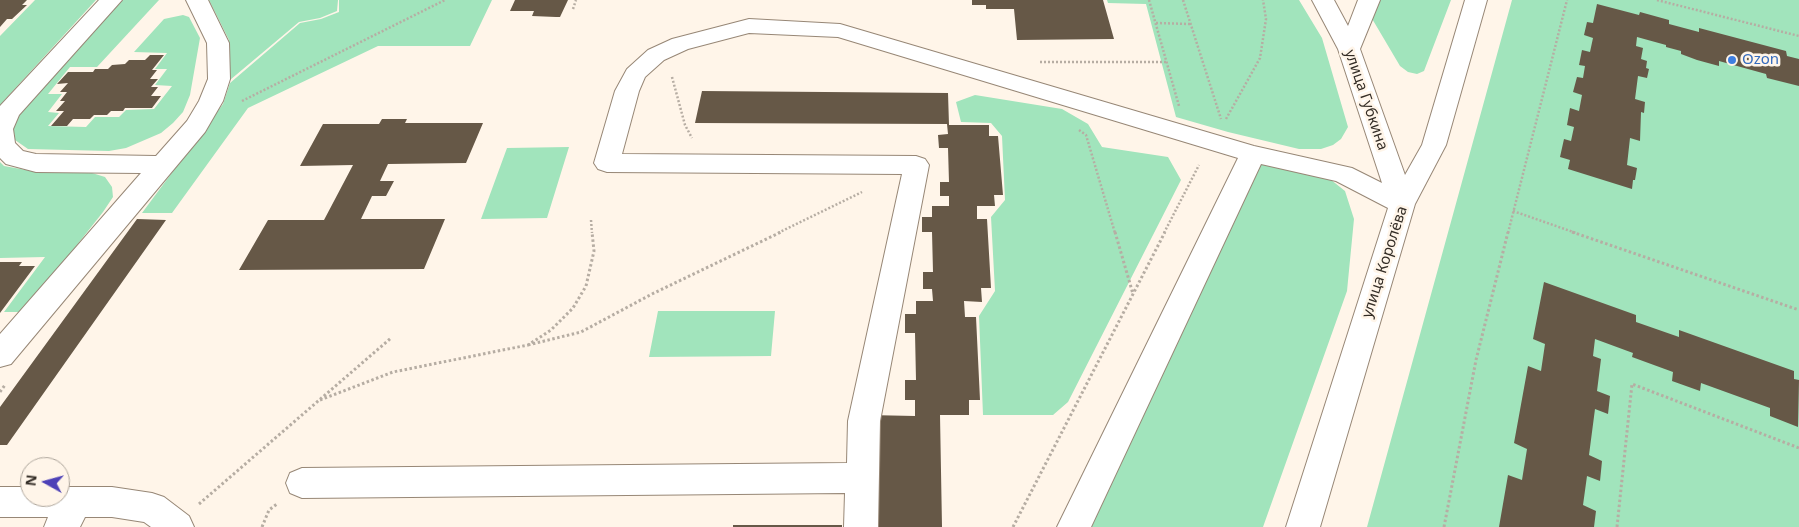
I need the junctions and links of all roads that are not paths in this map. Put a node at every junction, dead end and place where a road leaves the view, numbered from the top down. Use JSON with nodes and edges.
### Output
{"nodes":[{"id":1,"x":111,"y":0,"type":"edge"},
{"id":2,"x":198,"y":0,"type":"edge"},
{"id":3,"x":1323,"y":0,"type":"edge"},
{"id":4,"x":1369,"y":0,"type":"edge"},
{"id":5,"x":1476,"y":0,"type":"edge"},
{"id":6,"x":1349,"y":49,"type":"junction"},
{"id":7,"x":1253,"y":154,"type":"junction"},
{"id":8,"x":162,"y":166,"type":"junction"},
{"id":9,"x":1402,"y":204,"type":"junction"},
{"id":10,"x":0,"y":355,"type":"edge"},
{"id":11,"x":862,"y":478,"type":"junction"},
{"id":12,"x":291,"y":492,"type":"road end"},
{"id":13,"x":0,"y":502,"type":"edge"},
{"id":14,"x":69,"y":514,"type":"edge"},
{"id":15,"x":177,"y":526,"type":"edge"},
{"id":16,"x":861,"y":527,"type":"edge"},
{"id":17,"x":1074,"y":527,"type":"edge"},
{"id":18,"x":1303,"y":527,"type":"edge"}],
"edges":[{"from":1,"to":8,"type":"street"},
{"from":2,"to":8,"type":"street"},
{"from":3,"to":6,"type":"street","name":"улица Губкина"},
{"from":4,"to":6,"type":"street"},
{"from":5,"to":9,"type":"street","name":"улица Королёва"},
{"from":6,"to":9,"type":"street","name":"улица Губкина"},
{"from":7,"to":9,"type":"street"},
{"from":7,"to":11,"type":"street"},
{"from":7,"to":17,"type":"street"},
{"from":8,"to":10,"type":"street"},
{"from":9,"to":18,"type":"street","name":"улица Королёва"},
{"from":11,"to":12,"type":"street"},
{"from":11,"to":16,"type":"street"},
{"from":13,"to":14,"type":"street"},
{"from":14,"to":15,"type":"street"}]}
